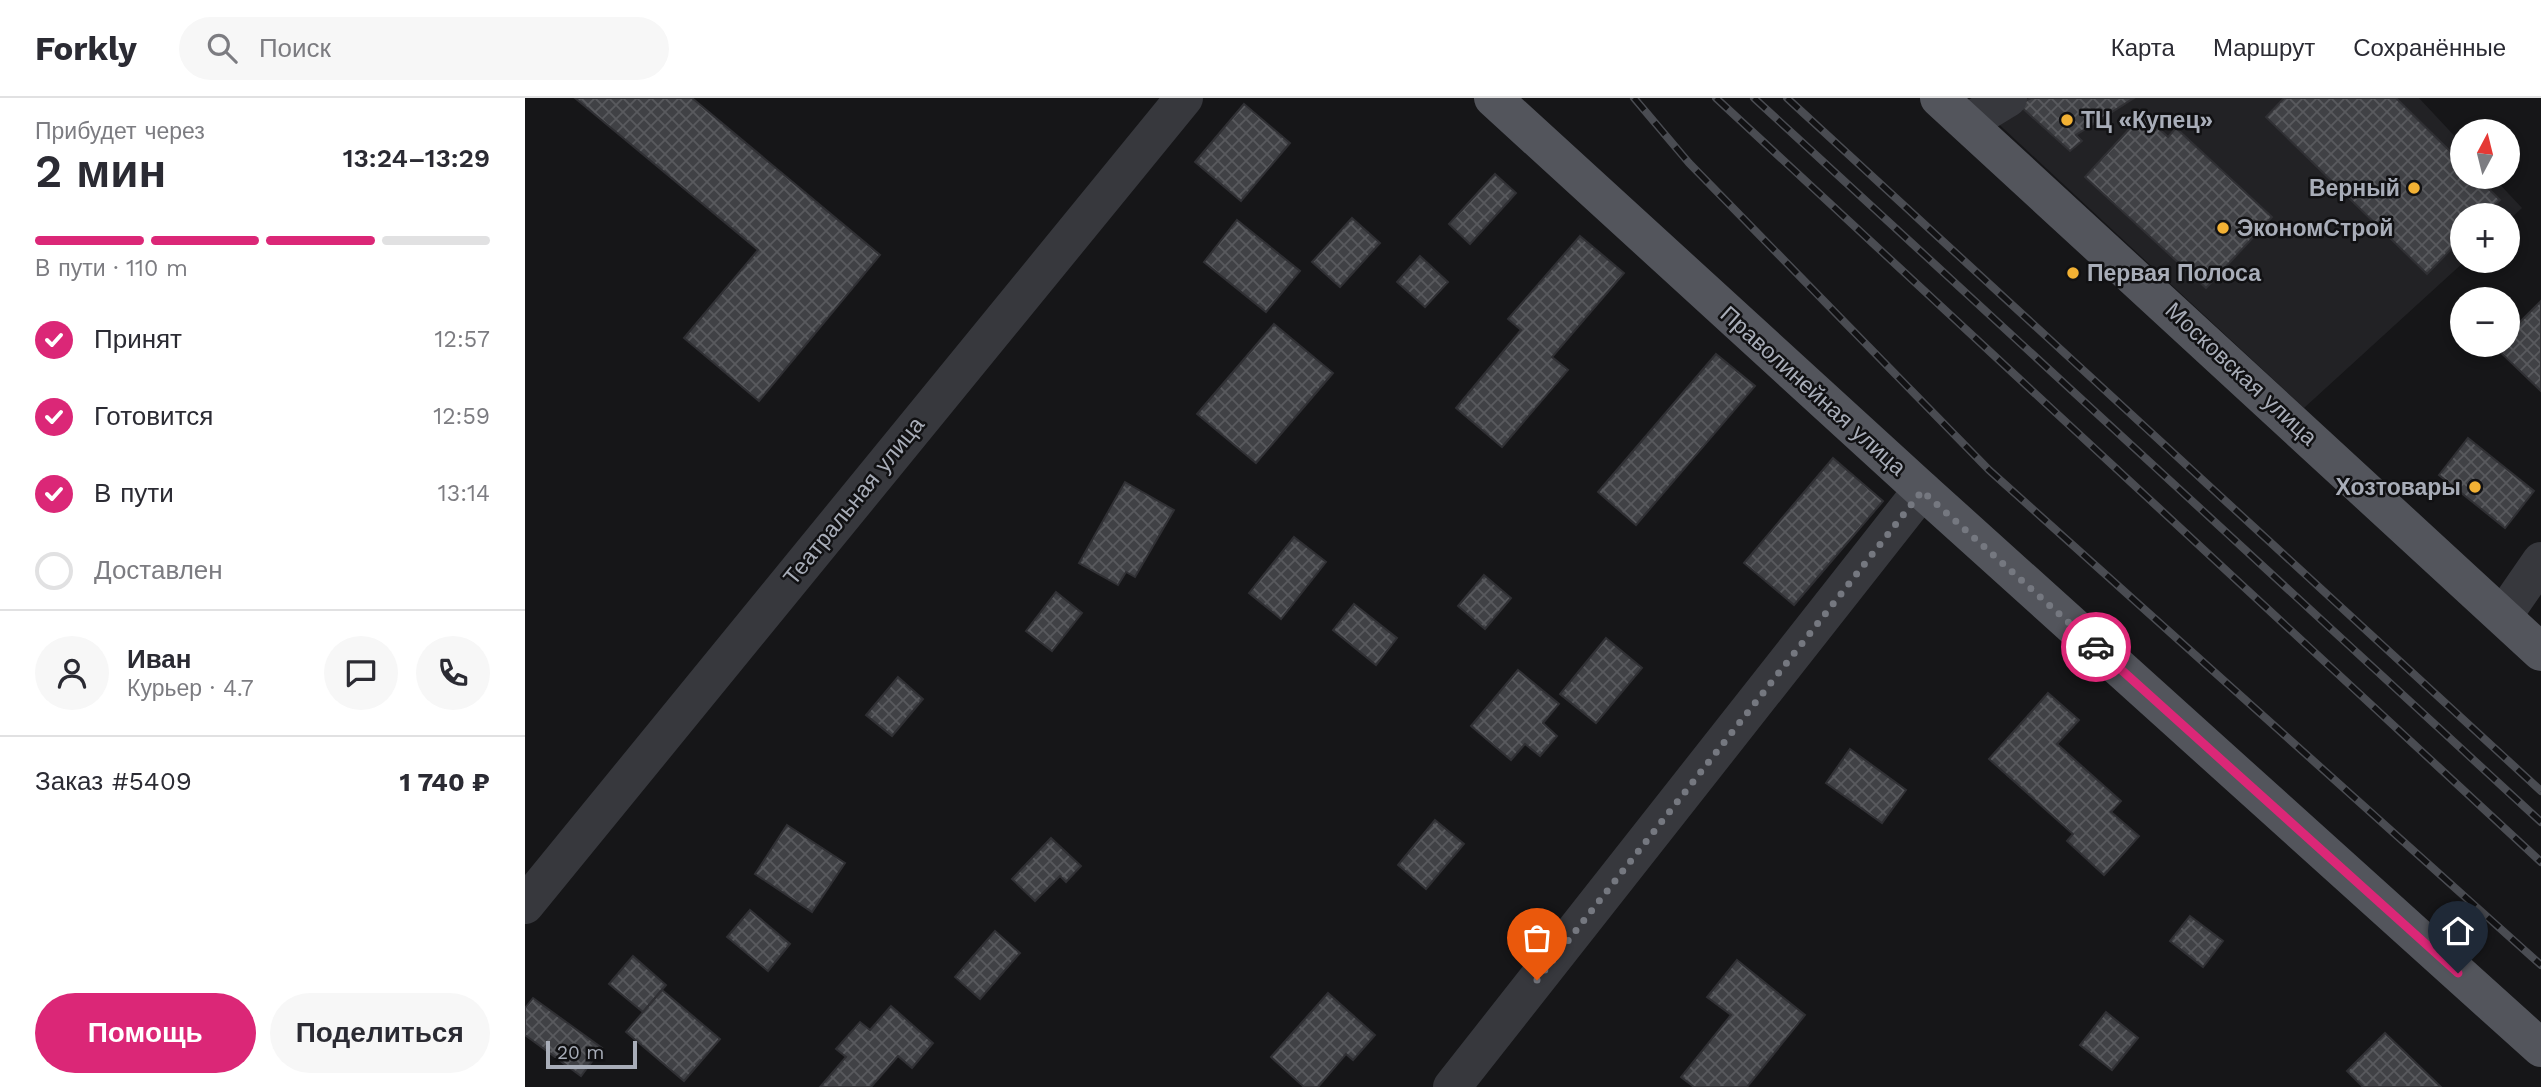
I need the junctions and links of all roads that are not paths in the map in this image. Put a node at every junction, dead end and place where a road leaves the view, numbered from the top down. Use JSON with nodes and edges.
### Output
{"nodes":[{"id":1,"x":1184,"y":98,"type":"edge"},
{"id":2,"x":1493,"y":98,"type":"edge"},
{"id":3,"x":2008,"y":98,"type":"edge"},
{"id":4,"x":1953,"y":111,"type":"edge"},
{"id":5,"x":1922,"y":491,"type":"junction"},
{"id":6,"x":2541,"y":561,"type":"edge"},
{"id":7,"x":2503,"y":616,"type":"junction"},
{"id":8,"x":2541,"y":652,"type":"edge"},
{"id":9,"x":525,"y":905,"type":"edge"},
{"id":10,"x":2541,"y":1048,"type":"edge"},
{"id":11,"x":1452,"y":1087,"type":"edge"}],
"edges":[{"from":1,"to":9,"type":"street","name":"Театральная улица"},
{"from":2,"to":5,"type":"main road","name":"Праволинейная улица"},
{"from":3,"to":4,"type":"street"},
{"from":4,"to":7,"type":"main road","name":"Московская улица"},
{"from":5,"to":10,"type":"main road","name":"Праволинейная улица"},
{"from":5,"to":11,"type":"street"},
{"from":6,"to":7,"type":"street"},
{"from":7,"to":8,"type":"main road","name":"Московская улица"}]}
